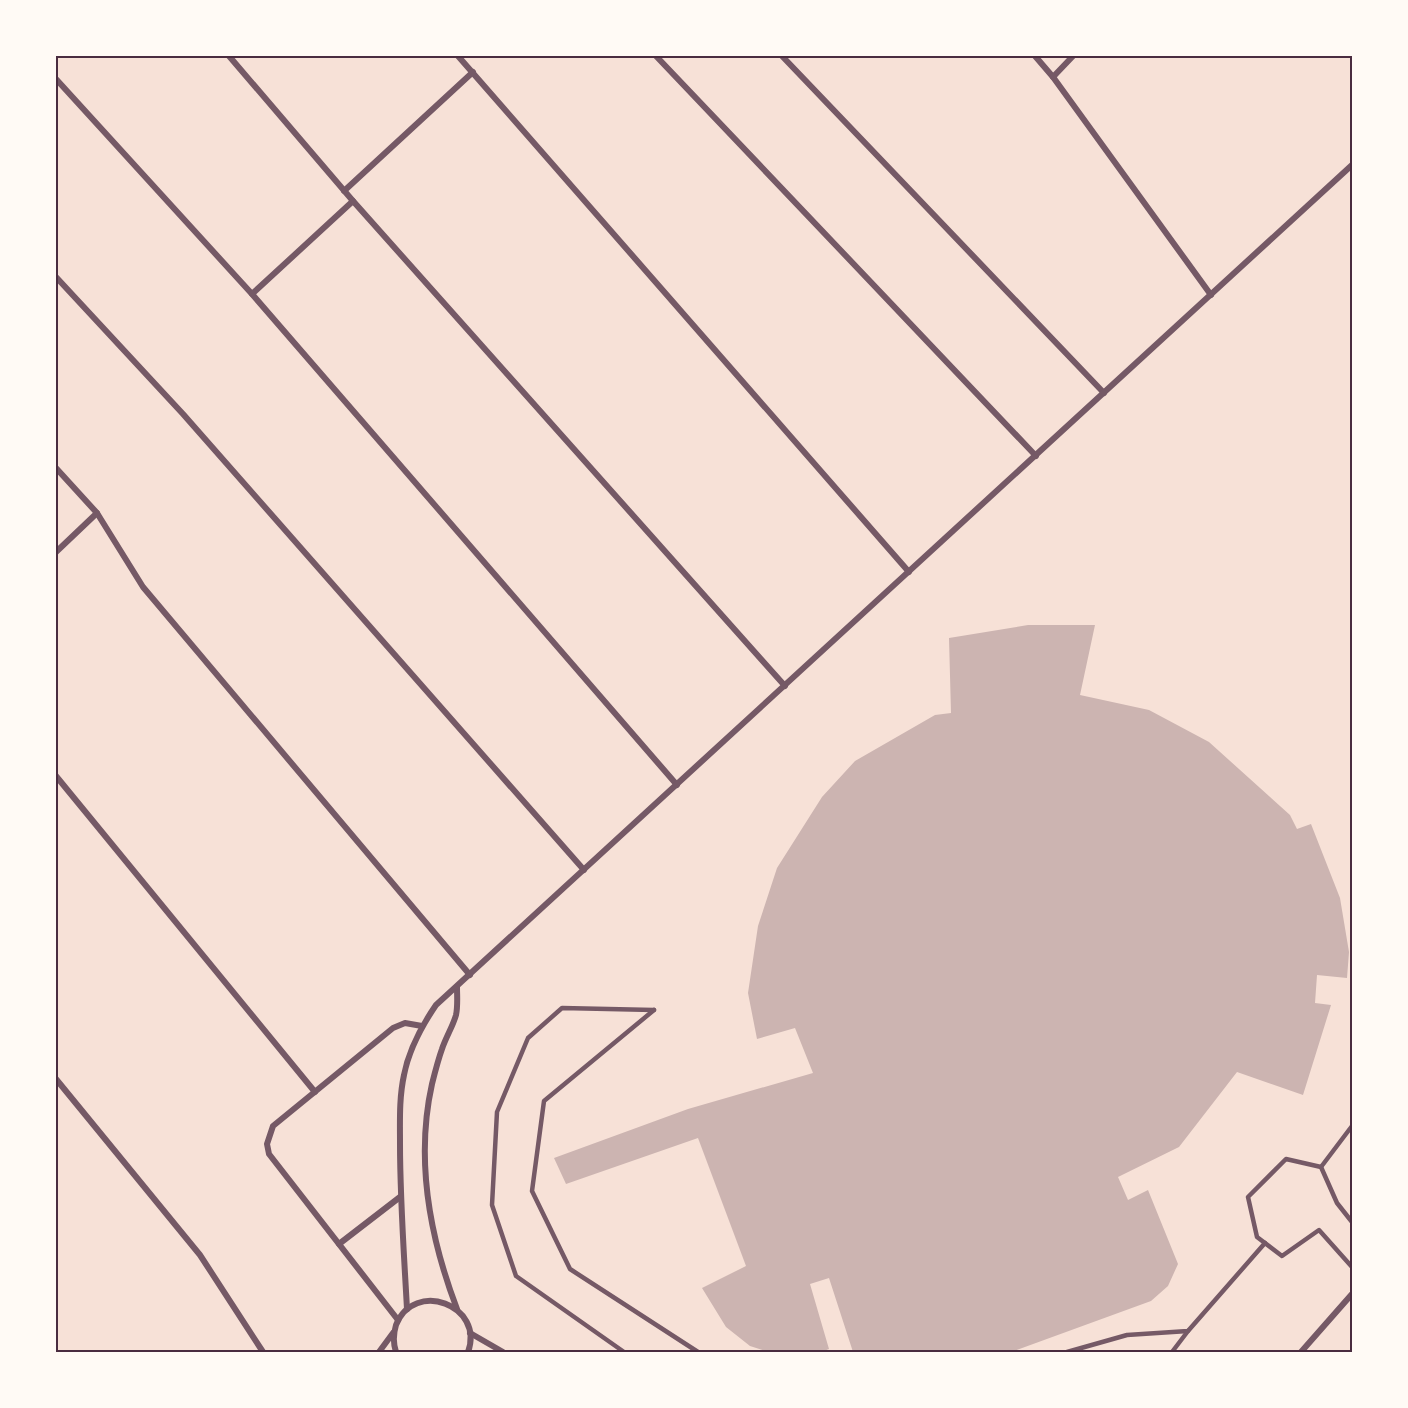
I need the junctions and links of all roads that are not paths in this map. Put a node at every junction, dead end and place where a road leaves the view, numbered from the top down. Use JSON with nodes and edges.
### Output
{"nodes":[{"id":1,"x":229,"y":56,"type":"edge"},
{"id":2,"x":458,"y":56,"type":"edge"},
{"id":3,"x":656,"y":56,"type":"edge"},
{"id":4,"x":782,"y":56,"type":"edge"},
{"id":5,"x":1035,"y":56,"type":"edge"},
{"id":6,"x":1073,"y":56,"type":"edge"},
{"id":7,"x":473,"y":72,"type":"junction"},
{"id":8,"x":1053,"y":77,"type":"junction"},
{"id":9,"x":56,"y":79,"type":"edge"},
{"id":10,"x":1353,"y":165,"type":"edge"},
{"id":11,"x":344,"y":191,"type":"junction"},
{"id":12,"x":352,"y":201,"type":"junction"},
{"id":13,"x":56,"y":278,"type":"edge"},
{"id":14,"x":252,"y":294,"type":"junction"},
{"id":15,"x":1211,"y":295,"type":"junction"},
{"id":16,"x":1104,"y":393,"type":"junction"},
{"id":17,"x":1036,"y":456,"type":"junction"},
{"id":18,"x":56,"y":468,"type":"edge"},
{"id":19,"x":97,"y":513,"type":"junction"},
{"id":20,"x":56,"y":552,"type":"edge"},
{"id":21,"x":909,"y":572,"type":"junction"},
{"id":22,"x":785,"y":686,"type":"junction"},
{"id":23,"x":56,"y":776,"type":"edge"},
{"id":24,"x":677,"y":785,"type":"junction"},
{"id":25,"x":584,"y":870,"type":"junction"},
{"id":26,"x":470,"y":975,"type":"junction"},
{"id":27,"x":457,"y":987,"type":"junction"},
{"id":28,"x":422,"y":1026,"type":"junction"},
{"id":29,"x":56,"y":1079,"type":"edge"},
{"id":30,"x":315,"y":1092,"type":"junction"},
{"id":31,"x":1353,"y":1126,"type":"edge"},
{"id":32,"x":1321,"y":1167,"type":"junction"},
{"id":33,"x":400,"y":1197,"type":"junction"},
{"id":34,"x":1353,"y":1222,"type":"edge"},
{"id":35,"x":1265,"y":1243,"type":"junction"},
{"id":36,"x":339,"y":1244,"type":"junction"},
{"id":37,"x":1353,"y":1267,"type":"edge"},
{"id":38,"x":1353,"y":1294,"type":"edge"},
{"id":39,"x":457,"y":1309,"type":"junction"},
{"id":40,"x":407,"y":1310,"type":"junction"},
{"id":41,"x":398,"y":1320,"type":"junction"},
{"id":42,"x":1188,"y":1331,"type":"junction"},
{"id":43,"x":394,"y":1332,"type":"junction"},
{"id":44,"x":470,"y":1333,"type":"junction"},
{"id":45,"x":264,"y":1353,"type":"edge"},
{"id":46,"x":379,"y":1353,"type":"edge"},
{"id":47,"x":396,"y":1353,"type":"edge"},
{"id":48,"x":468,"y":1353,"type":"edge"},
{"id":49,"x":503,"y":1353,"type":"edge"},
{"id":50,"x":624,"y":1353,"type":"edge"},
{"id":51,"x":698,"y":1353,"type":"edge"},
{"id":52,"x":1067,"y":1353,"type":"edge"},
{"id":53,"x":1172,"y":1353,"type":"edge"},
{"id":54,"x":1301,"y":1353,"type":"edge"}],
"edges":[{"from":1,"to":11,"type":"street"},
{"from":2,"to":7,"type":"street"},
{"from":3,"to":17,"type":"street"},
{"from":4,"to":16,"type":"street"},
{"from":5,"to":8,"type":"street"},
{"from":6,"to":8,"type":"street"},
{"from":7,"to":11,"type":"street"},
{"from":7,"to":21,"type":"street"},
{"from":8,"to":15,"type":"street"},
{"from":9,"to":14,"type":"street"},
{"from":10,"to":15,"type":"street"},
{"from":11,"to":12,"type":"street"},
{"from":12,"to":14,"type":"street"},
{"from":12,"to":22,"type":"street"},
{"from":13,"to":25,"type":"street"},
{"from":14,"to":24,"type":"street"},
{"from":15,"to":16,"type":"street"},
{"from":16,"to":17,"type":"street"},
{"from":17,"to":21,"type":"street"},
{"from":18,"to":19,"type":"street"},
{"from":19,"to":20,"type":"street"},
{"from":19,"to":26,"type":"street"},
{"from":21,"to":22,"type":"street"},
{"from":22,"to":24,"type":"street"},
{"from":23,"to":30,"type":"street"},
{"from":24,"to":25,"type":"street"},
{"from":25,"to":26,"type":"street"},
{"from":26,"to":27,"type":"street"},
{"from":27,"to":28,"type":"street"},
{"from":27,"to":39,"type":"street"},
{"from":28,"to":30,"type":"street"},
{"from":28,"to":33,"type":"street"},
{"from":29,"to":45,"type":"street"},
{"from":30,"to":36,"type":"street"},
{"from":31,"to":32,"type":"lane"},
{"from":32,"to":34,"type":"lane"},
{"from":32,"to":35,"type":"lane"},
{"from":33,"to":36,"type":"street"},
{"from":33,"to":40,"type":"street"},
{"from":35,"to":37,"type":"lane"},
{"from":35,"to":42,"type":"lane"},
{"from":36,"to":41,"type":"street"},
{"from":38,"to":54,"type":"street"},
{"from":39,"to":40,"type":"street"},
{"from":39,"to":44,"type":"street"},
{"from":40,"to":41,"type":"street"},
{"from":41,"to":43,"type":"street"},
{"from":42,"to":52,"type":"lane"},
{"from":42,"to":53,"type":"lane"},
{"from":43,"to":46,"type":"street"},
{"from":43,"to":47,"type":"street"},
{"from":44,"to":48,"type":"street"},
{"from":44,"to":49,"type":"street"},
{"from":50,"to":51,"type":"lane"}]}
